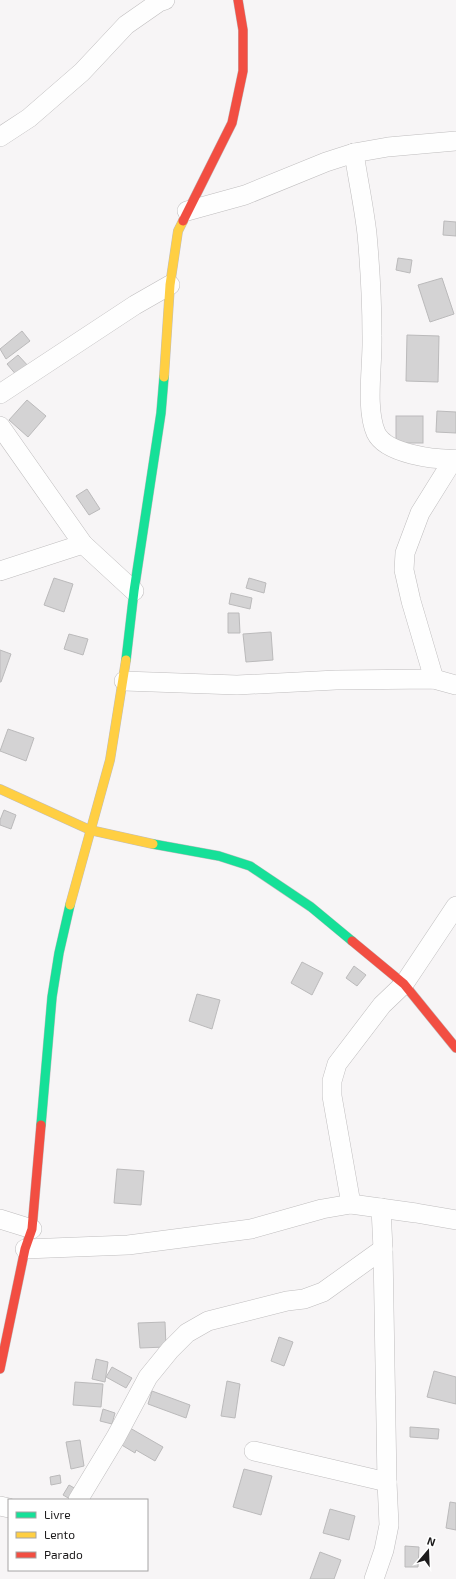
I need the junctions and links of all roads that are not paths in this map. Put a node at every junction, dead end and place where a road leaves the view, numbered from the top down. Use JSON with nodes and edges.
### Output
{"nodes":[{"id":1,"x":165,"y":0,"type":"edge"},
{"id":2,"x":238,"y":0,"type":"edge"},
{"id":3,"x":0,"y":137,"type":"edge"},
{"id":4,"x":456,"y":141,"type":"edge"},
{"id":5,"x":354,"y":153,"type":"junction"},
{"id":6,"x":188,"y":211,"type":"junction"},
{"id":7,"x":170,"y":285,"type":"junction"},
{"id":8,"x":0,"y":394,"type":"edge"},
{"id":9,"x":0,"y":426,"type":"edge"},
{"id":10,"x":454,"y":459,"type":"edge"},
{"id":11,"x":83,"y":544,"type":"junction"},
{"id":12,"x":0,"y":571,"type":"edge"},
{"id":13,"x":134,"y":591,"type":"junction"},
{"id":14,"x":434,"y":679,"type":"junction"},
{"id":15,"x":124,"y":681,"type":"junction"},
{"id":16,"x":456,"y":685,"type":"edge"},
{"id":17,"x":0,"y":789,"type":"edge"},
{"id":18,"x":90,"y":830,"type":"junction"},
{"id":19,"x":456,"y":906,"type":"edge"},
{"id":20,"x":404,"y":984,"type":"junction"},
{"id":21,"x":456,"y":1048,"type":"edge"},
{"id":22,"x":351,"y":1204,"type":"junction"},
{"id":23,"x":380,"y":1208,"type":"junction"},
{"id":24,"x":0,"y":1219,"type":"edge"},
{"id":25,"x":456,"y":1220,"type":"edge"},
{"id":26,"x":32,"y":1229,"type":"junction"},
{"id":27,"x":25,"y":1249,"type":"junction"},
{"id":28,"x":383,"y":1249,"type":"junction"},
{"id":29,"x":0,"y":1369,"type":"edge"},
{"id":30,"x":254,"y":1451,"type":"dead end"},
{"id":31,"x":387,"y":1482,"type":"junction"},
{"id":32,"x":79,"y":1499,"type":"edge"},
{"id":33,"x":374,"y":1579,"type":"edge"}],
"edges":[{"from":1,"to":3,"type":"street"},
{"from":2,"to":6,"type":"street"},
{"from":4,"to":5,"type":"street"},
{"from":5,"to":6,"type":"street"},
{"from":5,"to":10,"type":"street"},
{"from":6,"to":7,"type":"street"},
{"from":7,"to":8,"type":"street"},
{"from":7,"to":13,"type":"street"},
{"from":9,"to":11,"type":"street"},
{"from":10,"to":14,"type":"street"},
{"from":11,"to":12,"type":"street"},
{"from":11,"to":13,"type":"street"},
{"from":13,"to":15,"type":"street"},
{"from":14,"to":15,"type":"street"},
{"from":14,"to":16,"type":"street"},
{"from":15,"to":18,"type":"street"},
{"from":17,"to":18,"type":"street"},
{"from":18,"to":20,"type":"street"},
{"from":18,"to":26,"type":"street"},
{"from":19,"to":20,"type":"street"},
{"from":20,"to":21,"type":"street"},
{"from":20,"to":22,"type":"street"},
{"from":22,"to":23,"type":"street"},
{"from":22,"to":27,"type":"street"},
{"from":23,"to":25,"type":"street"},
{"from":23,"to":28,"type":"street"},
{"from":24,"to":26,"type":"street"},
{"from":26,"to":27,"type":"street"},
{"from":27,"to":29,"type":"street"},
{"from":28,"to":31,"type":"street"},
{"from":28,"to":32,"type":"street"},
{"from":30,"to":31,"type":"street"},
{"from":31,"to":33,"type":"street"}]}
